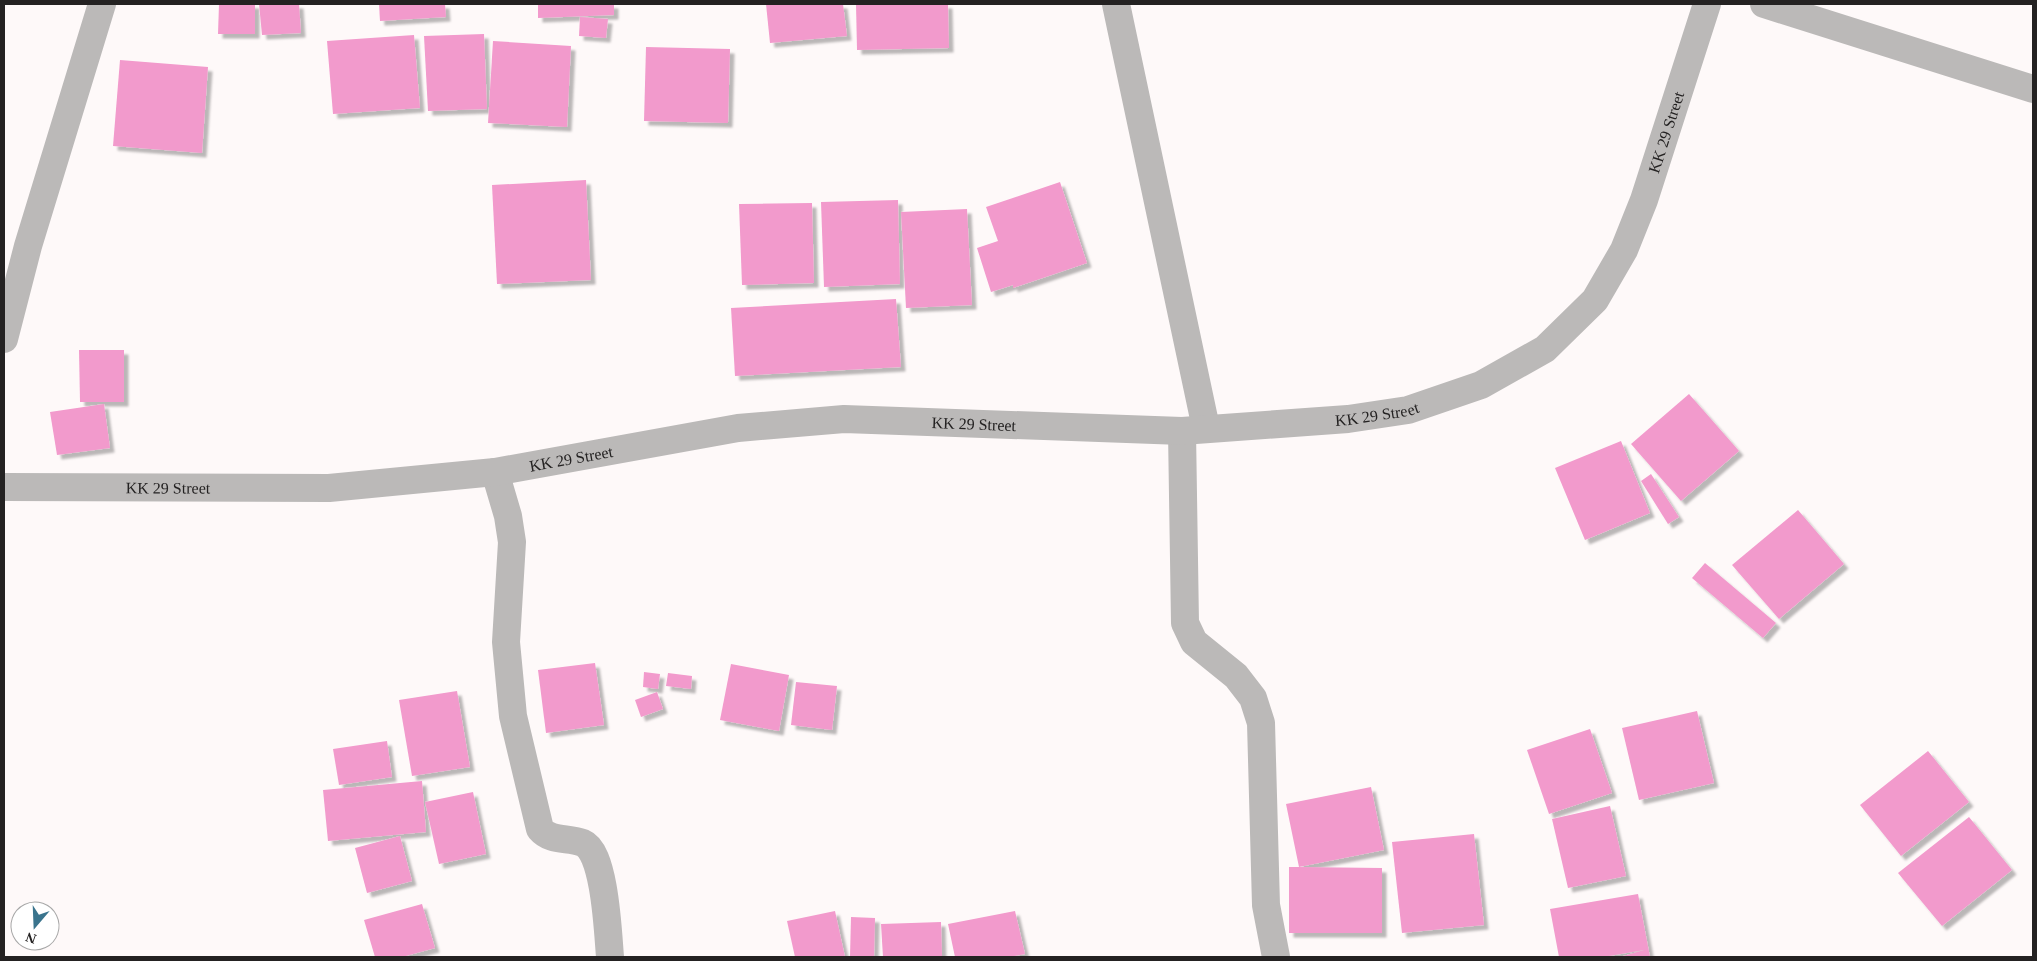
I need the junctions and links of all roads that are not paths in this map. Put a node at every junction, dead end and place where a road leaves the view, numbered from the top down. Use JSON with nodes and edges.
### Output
{"nodes":[{"id":1,"x":102,"y":4,"type":"edge"},
{"id":2,"x":1116,"y":4,"type":"edge"},
{"id":3,"x":1707,"y":4,"type":"edge"},
{"id":4,"x":1764,"y":4,"type":"edge"},
{"id":5,"x":2033,"y":89,"type":"edge"},
{"id":6,"x":4,"y":339,"type":"edge"},
{"id":7,"x":1194,"y":430,"type":"junction"},
{"id":8,"x":495,"y":472,"type":"junction"},
{"id":9,"x":4,"y":488,"type":"edge"},
{"id":10,"x":610,"y":957,"type":"edge"},
{"id":11,"x":1276,"y":957,"type":"edge"}],
"edges":[{"from":1,"to":6,"type":"street"},
{"from":2,"to":7,"type":"street"},
{"from":3,"to":7,"type":"street","name":"KK 29 Street"},
{"from":4,"to":5,"type":"street"},
{"from":7,"to":8,"type":"street","name":"KK 29 Street"},
{"from":7,"to":11,"type":"street"},
{"from":8,"to":9,"type":"street","name":"KK 29 Street"},
{"from":8,"to":10,"type":"street"}]}
